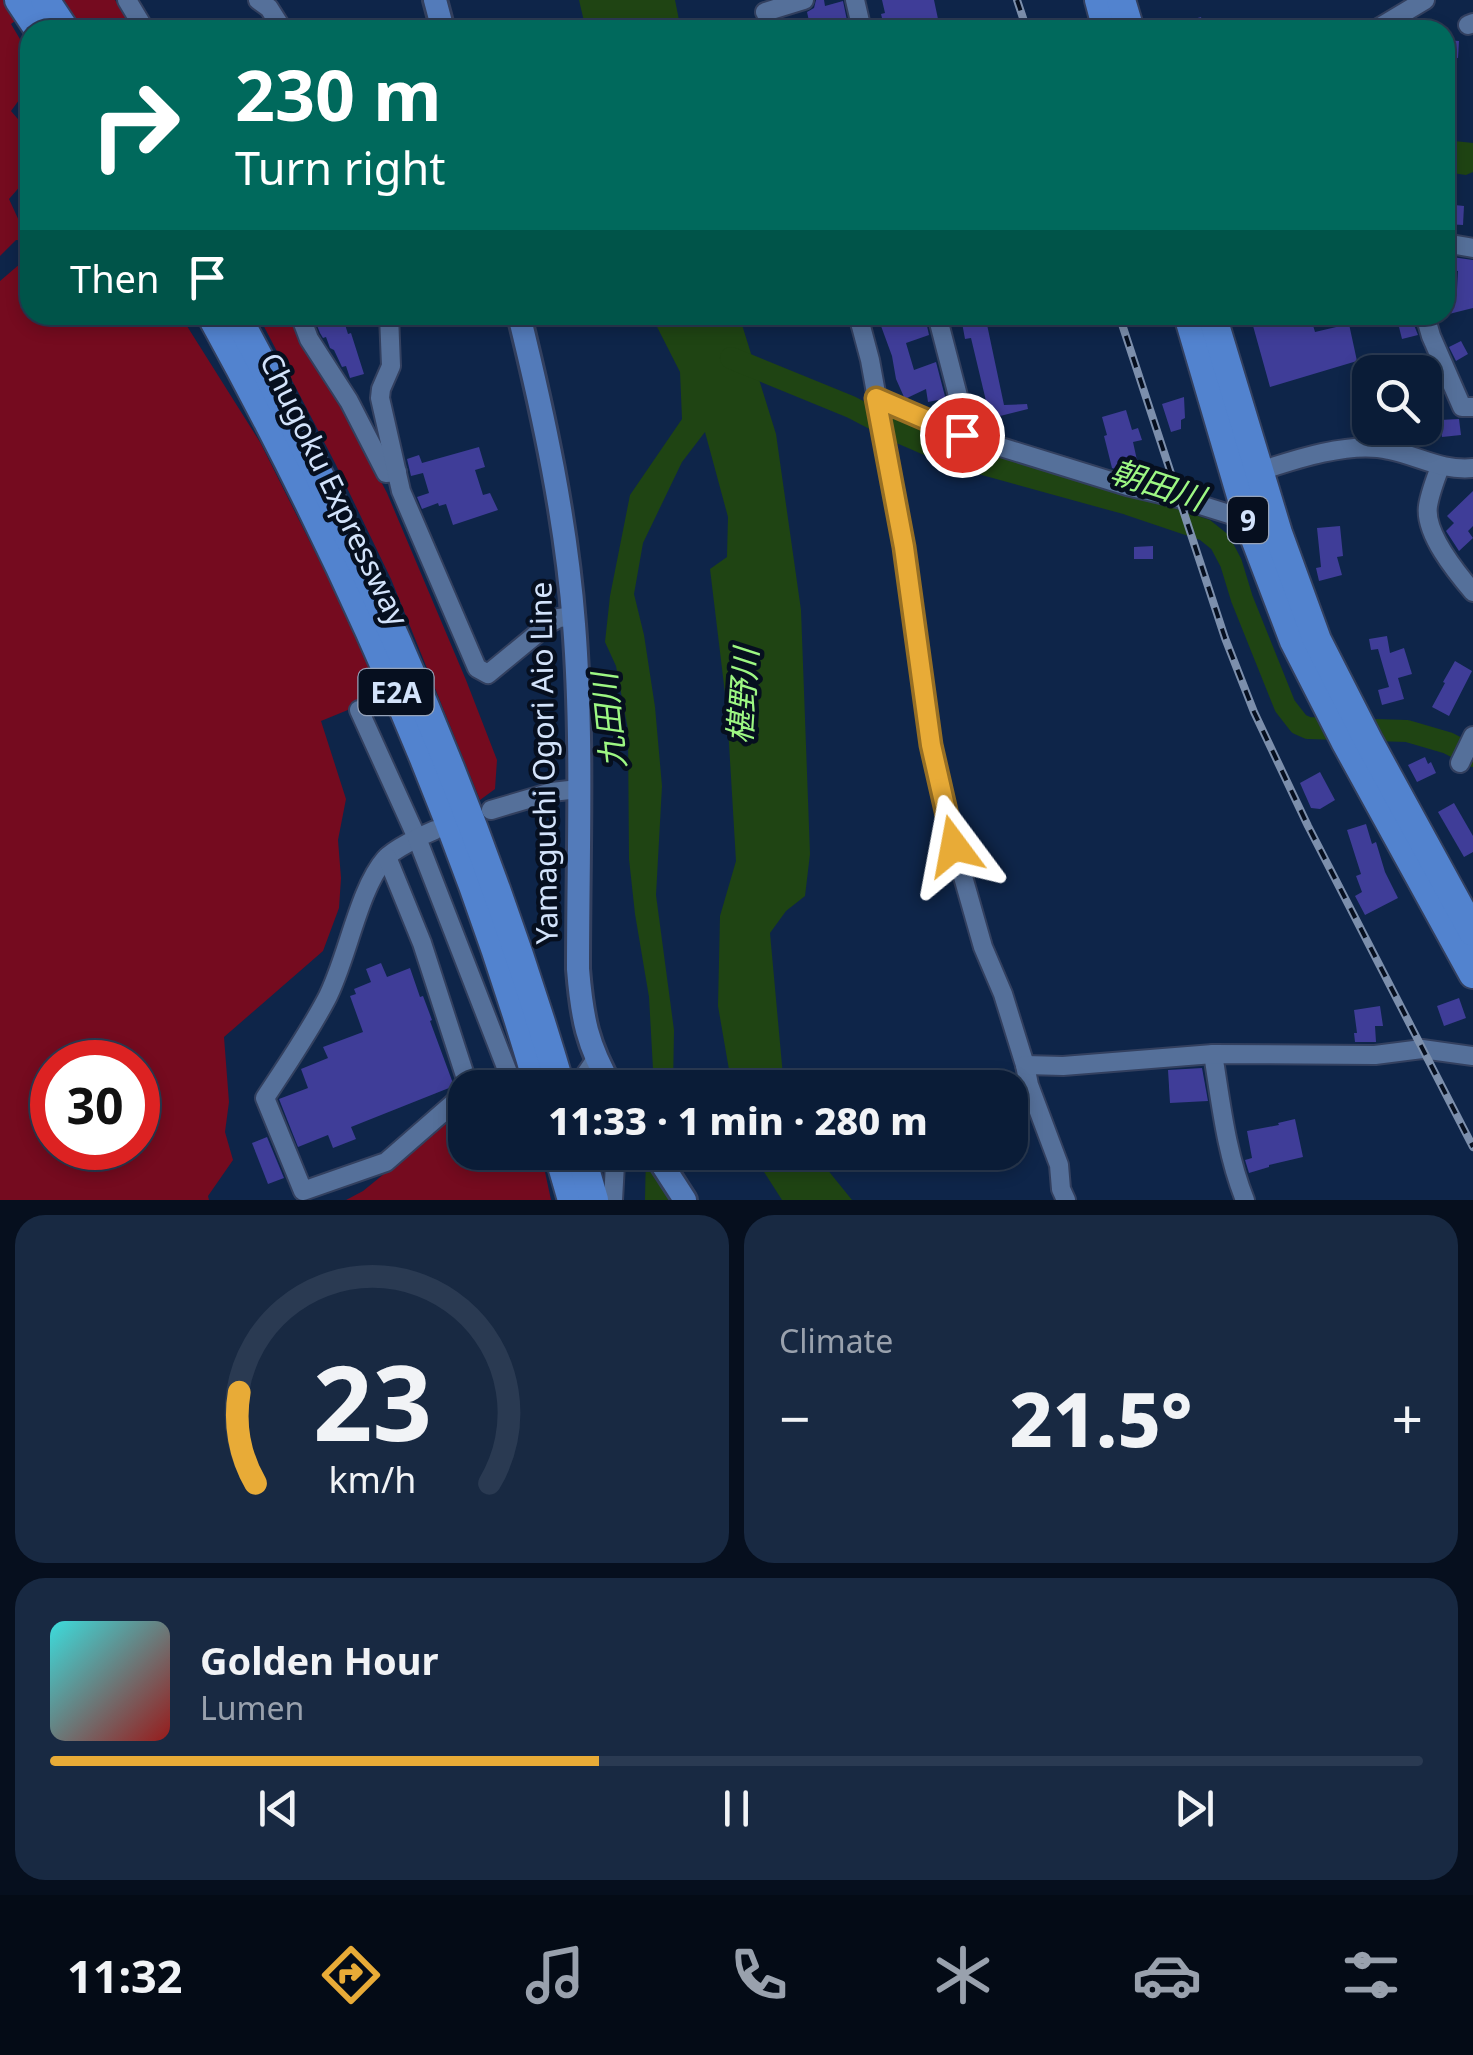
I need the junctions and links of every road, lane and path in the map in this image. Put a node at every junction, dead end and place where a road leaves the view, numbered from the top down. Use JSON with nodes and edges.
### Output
{"nodes":[{"id":1,"x":258,"y":0,"type":"edge"},
{"id":2,"x":804,"y":0,"type":"edge"},
{"id":3,"x":1425,"y":0,"type":"edge"},
{"id":4,"x":765,"y":14,"type":"edge"},
{"id":5,"x":277,"y":20,"type":"edge"},
{"id":6,"x":1392,"y":20,"type":"edge"},
{"id":7,"x":217,"y":325,"type":"edge"},
{"id":8,"x":241,"y":325,"type":"edge"},
{"id":9,"x":304,"y":325,"type":"edge"},
{"id":10,"x":389,"y":325,"type":"edge"},
{"id":11,"x":520,"y":325,"type":"edge"},
{"id":12,"x":861,"y":325,"type":"edge"},
{"id":13,"x":940,"y":325,"type":"edge"},
{"id":14,"x":1192,"y":325,"type":"edge"},
{"id":15,"x":1214,"y":325,"type":"edge"},
{"id":16,"x":1428,"y":325,"type":"edge"},
{"id":17,"x":877,"y":403,"type":"junction"},
{"id":18,"x":1473,"y":407,"type":"edge"},
{"id":19,"x":962,"y":435,"type":"junction"},
{"id":20,"x":1440,"y":467,"type":"junction"},
{"id":21,"x":1473,"y":468,"type":"edge"},
{"id":22,"x":397,"y":472,"type":"junction"},
{"id":23,"x":1248,"y":476,"type":"junction"},
{"id":24,"x":1248,"y":520,"type":"junction"},
{"id":25,"x":1473,"y":592,"type":"edge"},
{"id":26,"x":574,"y":616,"type":"junction"},
{"id":27,"x":359,"y":710,"type":"dead end"},
{"id":28,"x":1350,"y":728,"type":"junction"},
{"id":29,"x":1473,"y":737,"type":"edge"},
{"id":30,"x":1460,"y":764,"type":"dead end"},
{"id":31,"x":578,"y":788,"type":"junction"},
{"id":32,"x":491,"y":810,"type":"dead end"},
{"id":33,"x":426,"y":834,"type":"junction"},
{"id":34,"x":387,"y":857,"type":"junction"},
{"id":35,"x":1473,"y":932,"type":"edge"},
{"id":36,"x":1473,"y":974,"type":"edge"},
{"id":37,"x":1213,"y":1054,"type":"junction"},
{"id":38,"x":1473,"y":1056,"type":"edge"},
{"id":39,"x":596,"y":1059,"type":"junction"},
{"id":40,"x":1026,"y":1065,"type":"junction"},
{"id":41,"x":461,"y":1070,"type":"edge"},
{"id":42,"x":508,"y":1070,"type":"edge"},
{"id":43,"x":534,"y":1070,"type":"edge"},
{"id":44,"x":555,"y":1070,"type":"edge"},
{"id":45,"x":588,"y":1070,"type":"edge"},
{"id":46,"x":602,"y":1070,"type":"edge"},
{"id":47,"x":448,"y":1107,"type":"edge"},
{"id":48,"x":563,"y":1170,"type":"edge"},
{"id":49,"x":585,"y":1170,"type":"edge"},
{"id":50,"x":615,"y":1170,"type":"edge"},
{"id":51,"x":666,"y":1170,"type":"edge"},
{"id":52,"x":572,"y":1200,"type":"edge"},
{"id":53,"x":594,"y":1200,"type":"edge"},
{"id":54,"x":614,"y":1200,"type":"edge"},
{"id":55,"x":685,"y":1200,"type":"edge"},
{"id":56,"x":1066,"y":1200,"type":"edge"},
{"id":57,"x":1245,"y":1200,"type":"edge"}],
"edges":[{"from":1,"to":5,"type":"street"},
{"from":2,"to":4,"type":"street"},
{"from":3,"to":6,"type":"street"},
{"from":7,"to":43,"type":"highway","name":"Chugoku Expressway","number":"E2A"},
{"from":8,"to":44,"type":"highway","name":"Chugoku Expressway","number":"E2A"},
{"from":9,"to":22,"type":"street"},
{"from":10,"to":22,"type":"street"},
{"from":11,"to":26,"type":"main road","name":"Yamaguchi Ogori Aio Line"},
{"from":12,"to":17,"type":"street"},
{"from":13,"to":19,"type":"street"},
{"from":14,"to":23,"type":"highway","number":"9"},
{"from":15,"to":23,"type":"highway","number":"9"},
{"from":16,"to":18,"type":"street"},
{"from":17,"to":19,"type":"street"},
{"from":17,"to":40,"type":"street"},
{"from":19,"to":24,"type":"street"},
{"from":20,"to":21,"type":"street"},
{"from":20,"to":23,"type":"street"},
{"from":20,"to":25,"type":"street"},
{"from":22,"to":26,"type":"street"},
{"from":23,"to":24,"type":"highway","number":"9"},
{"from":23,"to":28,"type":"highway","number":"9"},
{"from":24,"to":28,"type":"highway","number":"9"},
{"from":26,"to":31,"type":"main road","name":"Yamaguchi Ogori Aio Line"},
{"from":27,"to":33,"type":"street"},
{"from":28,"to":35,"type":"highway","number":"9"},
{"from":28,"to":36,"type":"highway","number":"9"},
{"from":29,"to":30,"type":"street"},
{"from":31,"to":32,"type":"street"},
{"from":31,"to":39,"type":"main road","name":"Yamaguchi Ogori Aio Line"},
{"from":33,"to":34,"type":"street"},
{"from":33,"to":42,"type":"street"},
{"from":34,"to":41,"type":"street"},
{"from":34,"to":47,"type":"street"},
{"from":37,"to":38,"type":"street"},
{"from":37,"to":40,"type":"street"},
{"from":37,"to":57,"type":"street"},
{"from":39,"to":45,"type":"street"},
{"from":39,"to":46,"type":"main road","name":"Yamaguchi Ogori Aio Line"},
{"from":40,"to":56,"type":"street"},
{"from":48,"to":52,"type":"highway"},
{"from":49,"to":53,"type":"highway"},
{"from":50,"to":54,"type":"street"},
{"from":51,"to":55,"type":"main road"}]}
